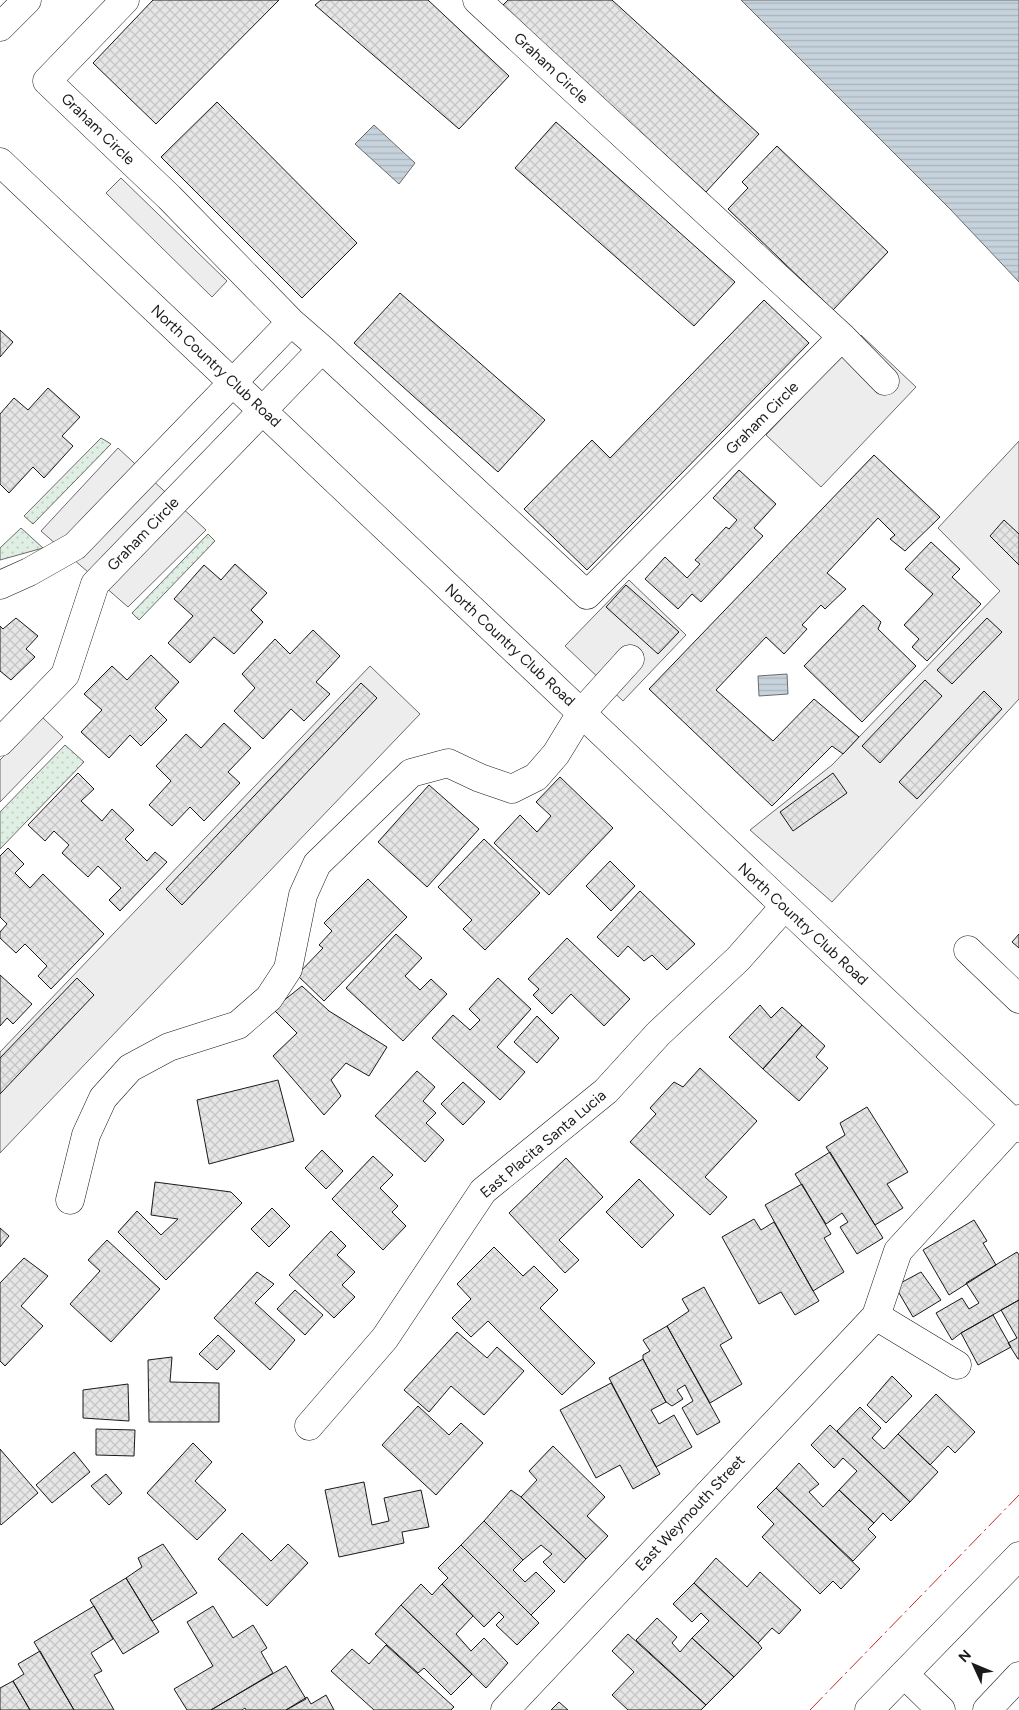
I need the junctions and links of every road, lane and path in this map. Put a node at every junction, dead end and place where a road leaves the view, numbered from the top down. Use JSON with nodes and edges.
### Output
{"nodes":[{"id":1,"x":27,"y":0,"type":"edge"},
{"id":2,"x":125,"y":0,"type":"edge"},
{"id":3,"x":477,"y":0,"type":"edge"},
{"id":4,"x":0,"y":27,"type":"edge"},
{"id":5,"x":0,"y":162,"type":"edge"},
{"id":6,"x":291,"y":322,"type":"junction"},
{"id":7,"x":842,"y":338,"type":"junction"},
{"id":8,"x":322,"y":349,"type":"junction"},
{"id":9,"x":885,"y":381,"type":"dead end"},
{"id":10,"x":233,"y":382,"type":"junction"},
{"id":11,"x":262,"y":410,"type":"junction"},
{"id":12,"x":0,"y":585,"type":"edge"},
{"id":13,"x":630,"y":659,"type":"dead end"},
{"id":14,"x":581,"y":713,"type":"junction"},
{"id":15,"x":0,"y":742,"type":"edge"},
{"id":16,"x":785,"y":906,"type":"junction"},
{"id":17,"x":968,"y":950,"type":"dead end"},
{"id":18,"x":1019,"y":999,"type":"edge"},
{"id":19,"x":1017,"y":1124,"type":"edge"},
{"id":20,"x":70,"y":1200,"type":"dead end"},
{"id":21,"x":876,"y":1316,"type":"junction"},
{"id":22,"x":957,"y":1365,"type":"dead end"},
{"id":23,"x":309,"y":1426,"type":"dead end"},
{"id":24,"x":1019,"y":1556,"type":"edge"},
{"id":25,"x":904,"y":1674,"type":"junction"},
{"id":26,"x":1019,"y":1676,"type":"edge"},
{"id":27,"x":505,"y":1710,"type":"edge"},
{"id":28,"x":869,"y":1710,"type":"edge"},
{"id":29,"x":941,"y":1710,"type":"edge"},
{"id":30,"x":986,"y":1710,"type":"edge"}],
"edges":[{"from":1,"to":4,"type":"street"},
{"from":2,"to":6,"type":"street","name":"Graham Circle"},
{"from":3,"to":7,"type":"street","name":"Graham Circle"},
{"from":5,"to":10,"type":"street","name":"North Country Club Road"},
{"from":6,"to":8,"type":"street","name":"Graham Circle"},
{"from":6,"to":10,"type":"street"},
{"from":7,"to":8,"type":"street","name":"Graham Circle"},
{"from":7,"to":9,"type":"street"},
{"from":8,"to":11,"type":"street","name":"Graham Circle"},
{"from":10,"to":11,"type":"street","name":"North Country Club Road"},
{"from":10,"to":12,"type":"street"},
{"from":11,"to":14,"type":"street","name":"North Country Club Road"},
{"from":11,"to":15,"type":"street","name":"Graham Circle"},
{"from":13,"to":14,"type":"street"},
{"from":14,"to":16,"type":"street","name":"North Country Club Road"},
{"from":14,"to":20,"type":"street"},
{"from":16,"to":19,"type":"street","name":"North Country Club Road"},
{"from":16,"to":23,"type":"street","name":"East Placita Santa Lucia"},
{"from":17,"to":18,"type":"street"},
{"from":19,"to":21,"type":"street","name":"East Weymouth Street"},
{"from":21,"to":22,"type":"street"},
{"from":21,"to":27,"type":"street","name":"East Weymouth Street"},
{"from":24,"to":25,"type":"street"},
{"from":25,"to":28,"type":"street"},
{"from":25,"to":29,"type":"street"},
{"from":26,"to":30,"type":"street"}]}
